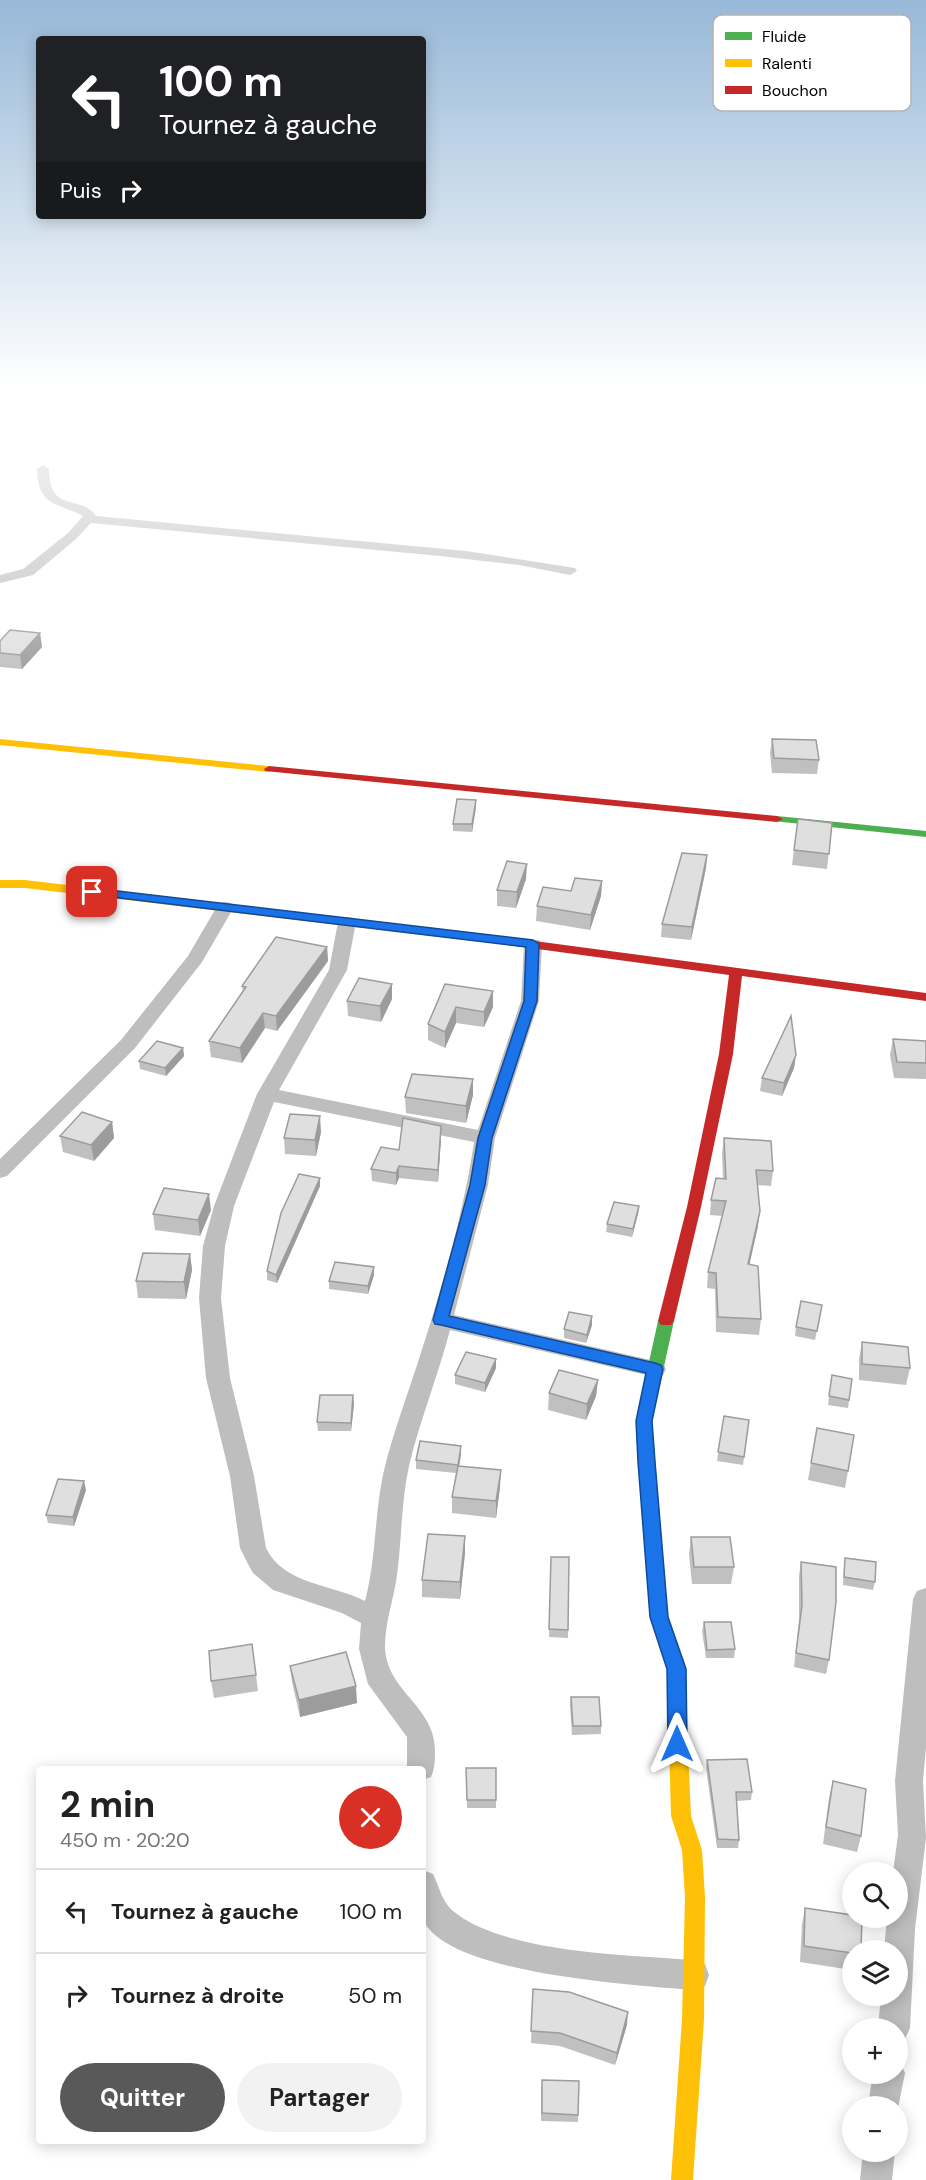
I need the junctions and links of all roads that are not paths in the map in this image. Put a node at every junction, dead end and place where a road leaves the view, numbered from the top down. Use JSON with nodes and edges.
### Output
{"nodes":[{"id":1,"x":44,"y":488,"type":"edge"},
{"id":2,"x":88,"y":519,"type":"junction"},
{"id":3,"x":570,"y":571,"type":"dead end"},
{"id":4,"x":0,"y":579,"type":"edge"},
{"id":5,"x":0,"y":742,"type":"edge"},
{"id":6,"x":926,"y":834,"type":"edge"},
{"id":7,"x":0,"y":884,"type":"edge"},
{"id":8,"x":225,"y":907,"type":"junction"},
{"id":9,"x":347,"y":922,"type":"junction"},
{"id":10,"x":533,"y":944,"type":"junction"},
{"id":11,"x":736,"y":972,"type":"junction"},
{"id":12,"x":926,"y":997,"type":"edge"},
{"id":13,"x":267,"y":1094,"type":"junction"},
{"id":14,"x":485,"y":1138,"type":"junction"},
{"id":15,"x":0,"y":1171,"type":"edge"},
{"id":16,"x":441,"y":1320,"type":"junction"},
{"id":17,"x":655,"y":1369,"type":"junction"},
{"id":18,"x":926,"y":1599,"type":"edge"},
{"id":19,"x":374,"y":1617,"type":"junction"},
{"id":20,"x":422,"y":1766,"type":"edge"},
{"id":21,"x":426,"y":1890,"type":"edge"},
{"id":22,"x":694,"y":1975,"type":"junction"},
{"id":23,"x":895,"y":2018,"type":"edge"},
{"id":24,"x":878,"y":2162,"type":"edge"},
{"id":25,"x":682,"y":2180,"type":"edge"},
{"id":26,"x":876,"y":2180,"type":"edge"}],
"edges":[{"from":1,"to":2,"type":"street"},
{"from":2,"to":3,"type":"street"},
{"from":2,"to":4,"type":"street"},
{"from":5,"to":6,"type":"street"},
{"from":7,"to":8,"type":"street"},
{"from":8,"to":9,"type":"street"},
{"from":8,"to":15,"type":"street"},
{"from":9,"to":10,"type":"street"},
{"from":9,"to":13,"type":"street"},
{"from":10,"to":11,"type":"street"},
{"from":10,"to":14,"type":"street"},
{"from":11,"to":12,"type":"street"},
{"from":11,"to":17,"type":"street"},
{"from":13,"to":14,"type":"street"},
{"from":13,"to":19,"type":"street"},
{"from":14,"to":16,"type":"street"},
{"from":16,"to":17,"type":"street"},
{"from":16,"to":19,"type":"street"},
{"from":17,"to":22,"type":"street"},
{"from":18,"to":23,"type":"street"},
{"from":19,"to":20,"type":"street"},
{"from":21,"to":22,"type":"street"},
{"from":22,"to":25,"type":"street"},
{"from":24,"to":26,"type":"street"}]}
